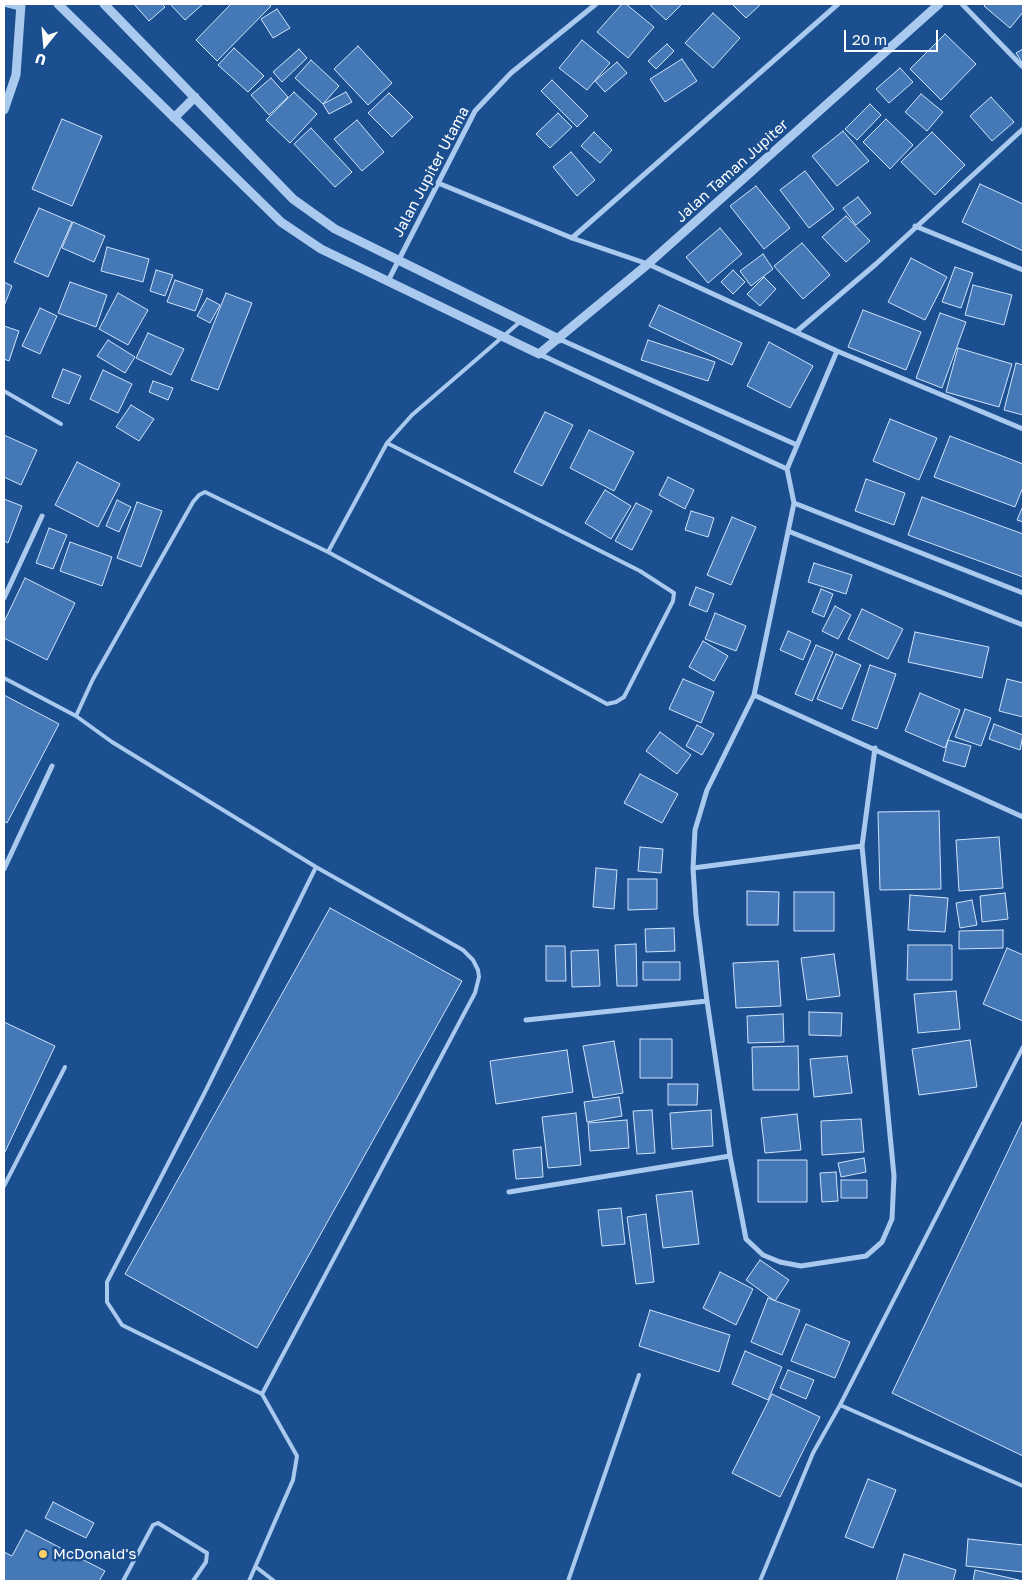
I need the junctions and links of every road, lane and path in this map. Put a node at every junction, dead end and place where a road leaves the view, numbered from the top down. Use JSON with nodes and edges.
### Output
{"nodes":[{"id":1,"x":4,"y":4,"type":"edge"},
{"id":2,"x":58,"y":4,"type":"edge"},
{"id":3,"x":104,"y":4,"type":"edge"},
{"id":4,"x":596,"y":4,"type":"edge"},
{"id":5,"x":838,"y":4,"type":"edge"},
{"id":6,"x":939,"y":4,"type":"edge"},
{"id":7,"x":962,"y":4,"type":"edge"},
{"id":8,"x":21,"y":6,"type":"edge"},
{"id":9,"x":1023,"y":67,"type":"edge"},
{"id":10,"x":195,"y":97,"type":"junction"},
{"id":11,"x":4,"y":110,"type":"edge"},
{"id":12,"x":174,"y":118,"type":"junction"},
{"id":13,"x":1023,"y":129,"type":"edge"},
{"id":14,"x":438,"y":183,"type":"junction"},
{"id":15,"x":916,"y":226,"type":"junction"},
{"id":16,"x":572,"y":238,"type":"junction"},
{"id":17,"x":399,"y":260,"type":"junction"},
{"id":18,"x":648,"y":264,"type":"junction"},
{"id":19,"x":1023,"y":270,"type":"edge"},
{"id":20,"x":388,"y":281,"type":"junction"},
{"id":21,"x":522,"y":321,"type":"junction"},
{"id":22,"x":796,"y":332,"type":"junction"},
{"id":23,"x":504,"y":337,"type":"junction"},
{"id":24,"x":559,"y":339,"type":"junction"},
{"id":25,"x":837,"y":351,"type":"junction"},
{"id":26,"x":539,"y":354,"type":"junction"},
{"id":27,"x":4,"y":391,"type":"edge"},
{"id":28,"x":61,"y":424,"type":"dead end"},
{"id":29,"x":1023,"y":429,"type":"edge"},
{"id":30,"x":387,"y":443,"type":"junction"},
{"id":31,"x":797,"y":445,"type":"junction"},
{"id":32,"x":787,"y":469,"type":"junction"},
{"id":33,"x":794,"y":503,"type":"junction"},
{"id":34,"x":42,"y":516,"type":"dead end"},
{"id":35,"x":788,"y":531,"type":"junction"},
{"id":36,"x":328,"y":552,"type":"junction"},
{"id":37,"x":1023,"y":594,"type":"edge"},
{"id":38,"x":4,"y":598,"type":"edge"},
{"id":39,"x":1023,"y":625,"type":"edge"},
{"id":40,"x":4,"y":678,"type":"edge"},
{"id":41,"x":754,"y":694,"type":"junction"},
{"id":42,"x":76,"y":716,"type":"junction"},
{"id":43,"x":875,"y":748,"type":"junction"},
{"id":44,"x":52,"y":766,"type":"dead end"},
{"id":45,"x":1023,"y":806,"type":"edge"},
{"id":46,"x":1021,"y":815,"type":"edge"},
{"id":47,"x":862,"y":846,"type":"junction"},
{"id":48,"x":316,"y":867,"type":"junction"},
{"id":49,"x":693,"y":868,"type":"junction"},
{"id":50,"x":4,"y":869,"type":"edge"},
{"id":51,"x":707,"y":1002,"type":"junction"},
{"id":52,"x":526,"y":1020,"type":"dead end"},
{"id":53,"x":1023,"y":1047,"type":"edge"},
{"id":54,"x":65,"y":1067,"type":"dead end"},
{"id":55,"x":730,"y":1156,"type":"junction"},
{"id":56,"x":4,"y":1186,"type":"edge"},
{"id":57,"x":509,"y":1192,"type":"dead end"},
{"id":58,"x":639,"y":1375,"type":"dead end"},
{"id":59,"x":262,"y":1394,"type":"junction"},
{"id":60,"x":840,"y":1405,"type":"junction"},
{"id":61,"x":1023,"y":1486,"type":"edge"},
{"id":62,"x":256,"y":1566,"type":"junction"},
{"id":63,"x":123,"y":1581,"type":"edge"},
{"id":64,"x":193,"y":1581,"type":"edge"},
{"id":65,"x":248,"y":1581,"type":"edge"},
{"id":66,"x":274,"y":1581,"type":"edge"},
{"id":67,"x":568,"y":1581,"type":"edge"},
{"id":68,"x":760,"y":1581,"type":"edge"}],
"edges":[{"from":1,"to":8,"type":"street"},
{"from":2,"to":12,"type":"street"},
{"from":3,"to":10,"type":"street"},
{"from":4,"to":14,"type":"street","name":"Jalan Jupiter Utama"},
{"from":5,"to":16,"type":"street"},
{"from":6,"to":18,"type":"street","name":"Jalan Taman Jupiter"},
{"from":7,"to":9,"type":"street"},
{"from":8,"to":11,"type":"street"},
{"from":10,"to":12,"type":"street"},
{"from":10,"to":17,"type":"street"},
{"from":12,"to":20,"type":"street"},
{"from":13,"to":15,"type":"street"},
{"from":14,"to":16,"type":"street"},
{"from":14,"to":17,"type":"street","name":"Jalan Jupiter Utama"},
{"from":15,"to":19,"type":"street"},
{"from":15,"to":22,"type":"street"},
{"from":16,"to":18,"type":"street"},
{"from":17,"to":20,"type":"street","name":"Jalan Jupiter Utama"},
{"from":17,"to":21,"type":"street"},
{"from":18,"to":22,"type":"street"},
{"from":18,"to":24,"type":"street","name":"Jalan Taman Jupiter"},
{"from":20,"to":23,"type":"street"},
{"from":21,"to":23,"type":"lane"},
{"from":21,"to":24,"type":"street"},
{"from":22,"to":25,"type":"street"},
{"from":23,"to":26,"type":"street"},
{"from":23,"to":30,"type":"lane"},
{"from":24,"to":26,"type":"street","name":"Jalan Taman Jupiter"},
{"from":24,"to":31,"type":"street"},
{"from":25,"to":29,"type":"street"},
{"from":25,"to":31,"type":"street"},
{"from":26,"to":32,"type":"street"},
{"from":27,"to":28,"type":"lane"},
{"from":30,"to":36,"type":"lane"},
{"from":30,"to":36,"type":"lane"},
{"from":31,"to":32,"type":"street"},
{"from":32,"to":33,"type":"street"},
{"from":33,"to":35,"type":"street"},
{"from":33,"to":37,"type":"street"},
{"from":34,"to":38,"type":"street"},
{"from":35,"to":39,"type":"street"},
{"from":35,"to":41,"type":"street"},
{"from":36,"to":42,"type":"lane"},
{"from":40,"to":42,"type":"lane"},
{"from":41,"to":43,"type":"street"},
{"from":41,"to":49,"type":"street"},
{"from":42,"to":48,"type":"lane"},
{"from":43,"to":46,"type":"street"},
{"from":43,"to":47,"type":"street"},
{"from":44,"to":50,"type":"street"},
{"from":45,"to":46,"type":"street"},
{"from":47,"to":49,"type":"street"},
{"from":47,"to":55,"type":"street"},
{"from":48,"to":59,"type":"lane"},
{"from":48,"to":59,"type":"lane"},
{"from":49,"to":51,"type":"street"},
{"from":51,"to":52,"type":"street"},
{"from":51,"to":55,"type":"street"},
{"from":53,"to":60,"type":"lane"},
{"from":54,"to":56,"type":"lane"},
{"from":55,"to":57,"type":"street"},
{"from":58,"to":67,"type":"lane"},
{"from":59,"to":62,"type":"lane"},
{"from":60,"to":61,"type":"lane"},
{"from":60,"to":68,"type":"lane"},
{"from":62,"to":65,"type":"lane"},
{"from":62,"to":66,"type":"lane"},
{"from":63,"to":64,"type":"lane"}]}
